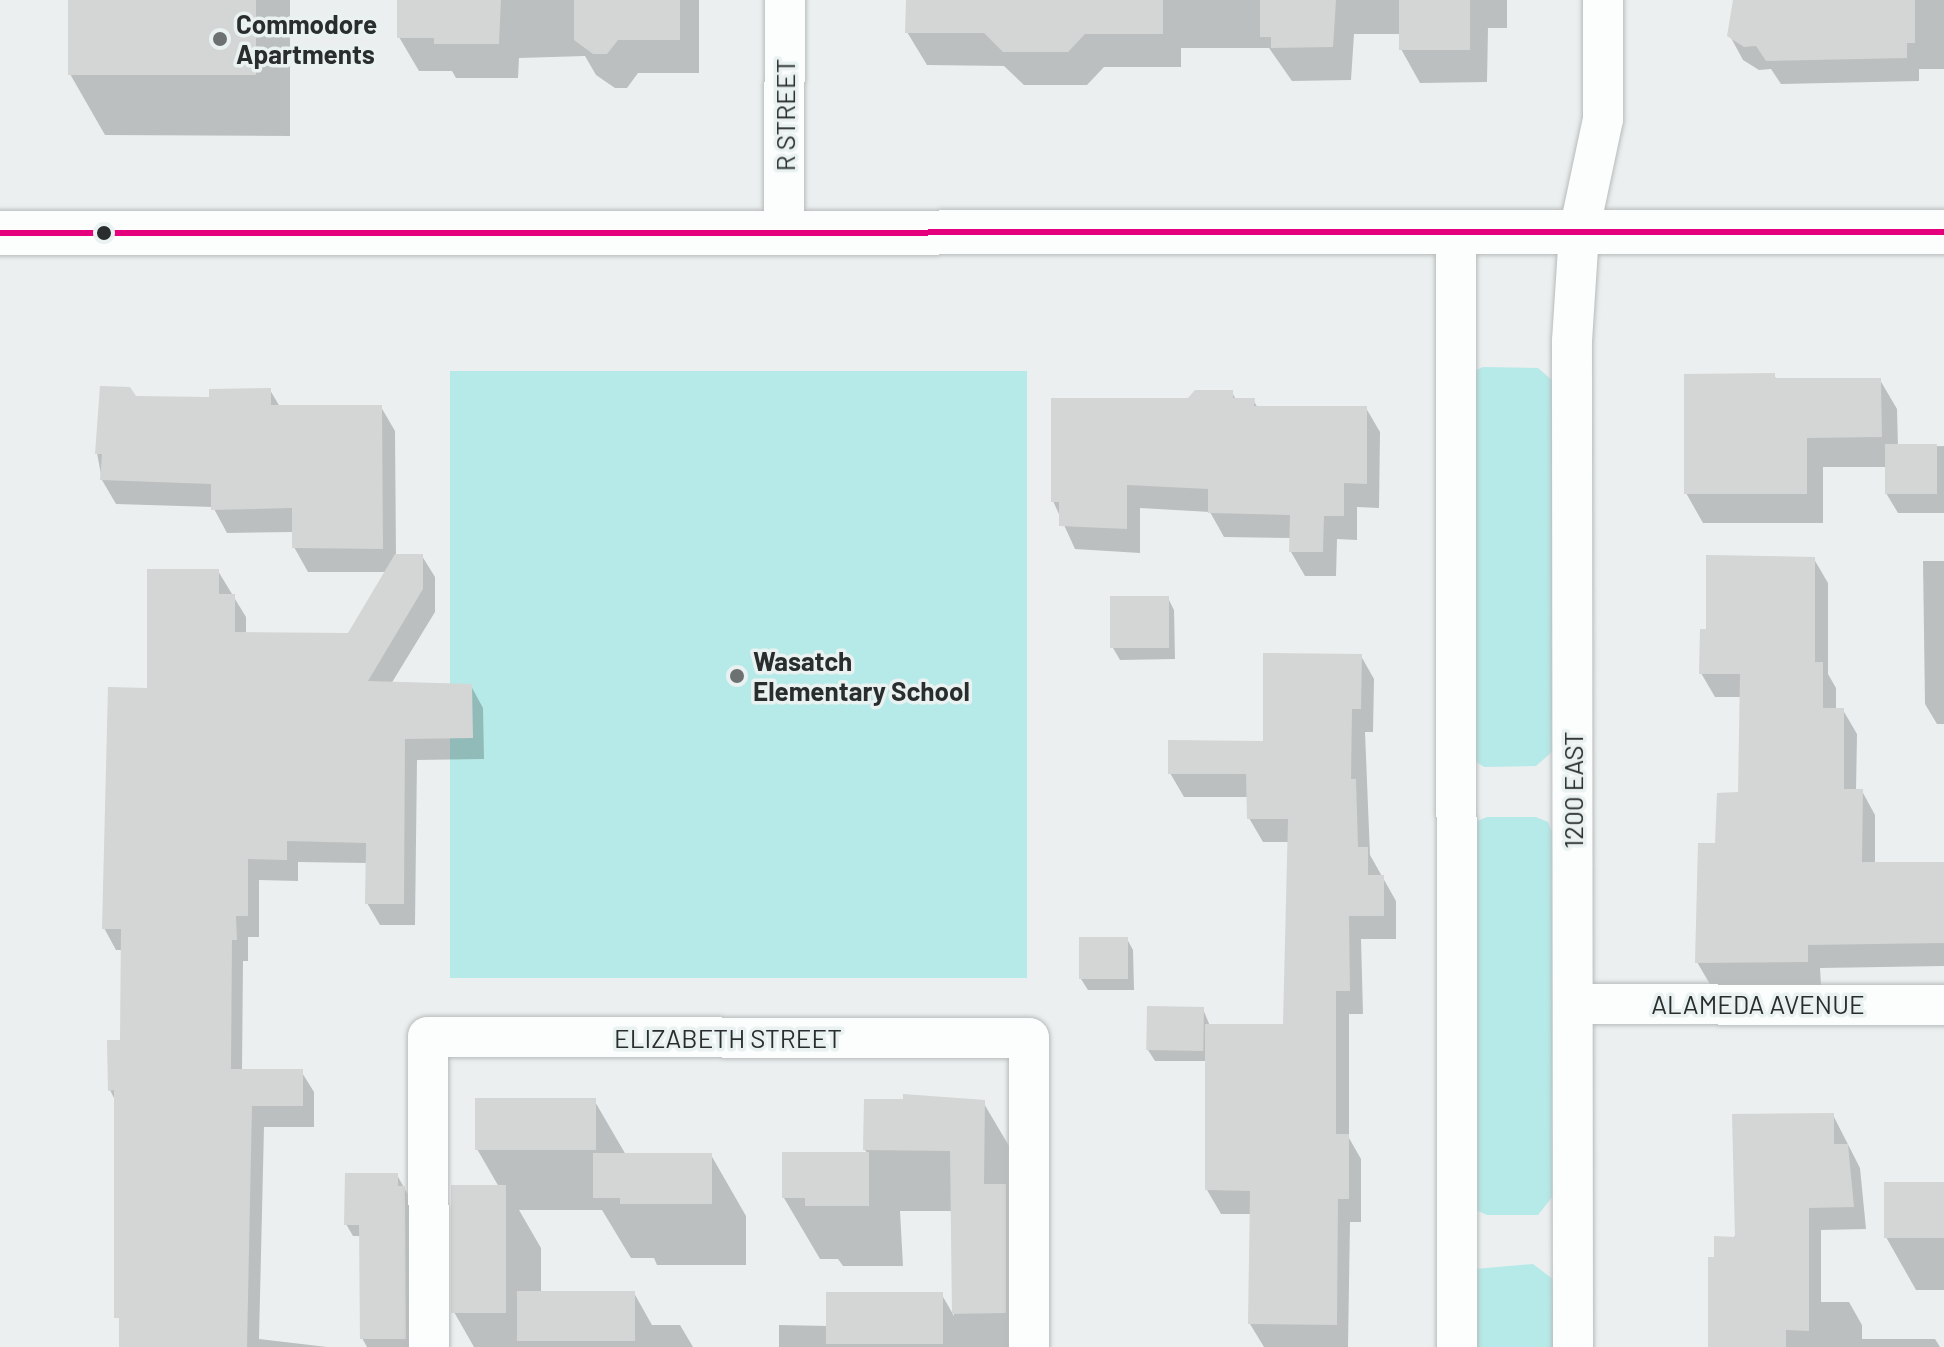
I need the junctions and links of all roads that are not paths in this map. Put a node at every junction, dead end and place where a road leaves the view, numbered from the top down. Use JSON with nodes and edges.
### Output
{"nodes":[{"id":1,"x":785,"y":0,"type":"edge"},
{"id":2,"x":1603,"y":0,"type":"edge"},
{"id":3,"x":784,"y":231,"type":"junction"},
{"id":4,"x":1579,"y":232,"type":"junction"},
{"id":5,"x":1944,"y":232,"type":"edge"},
{"id":6,"x":0,"y":233,"type":"edge"},
{"id":7,"x":1456,"y":234,"type":"junction"},
{"id":8,"x":1573,"y":1004,"type":"junction"},
{"id":9,"x":1944,"y":1005,"type":"edge"},
{"id":10,"x":429,"y":1347,"type":"edge"},
{"id":11,"x":1029,"y":1347,"type":"edge"},
{"id":12,"x":1457,"y":1347,"type":"edge"},
{"id":13,"x":1573,"y":1347,"type":"edge"}],
"edges":[{"from":1,"to":3,"type":"street","name":"R STREET"},
{"from":2,"to":4,"type":"street","name":"1200 EAST"},
{"from":3,"to":6,"type":"main road"},
{"from":3,"to":7,"type":"main road"},
{"from":4,"to":5,"type":"main road"},
{"from":4,"to":7,"type":"main road"},
{"from":4,"to":8,"type":"street","name":"1200 EAST"},
{"from":7,"to":12,"type":"street"},
{"from":8,"to":9,"type":"street","name":"ALAMEDA AVENUE"},
{"from":8,"to":13,"type":"street","name":"1200 EAST"},
{"from":10,"to":11,"type":"street","name":"ELIZABETH STREET"}]}
